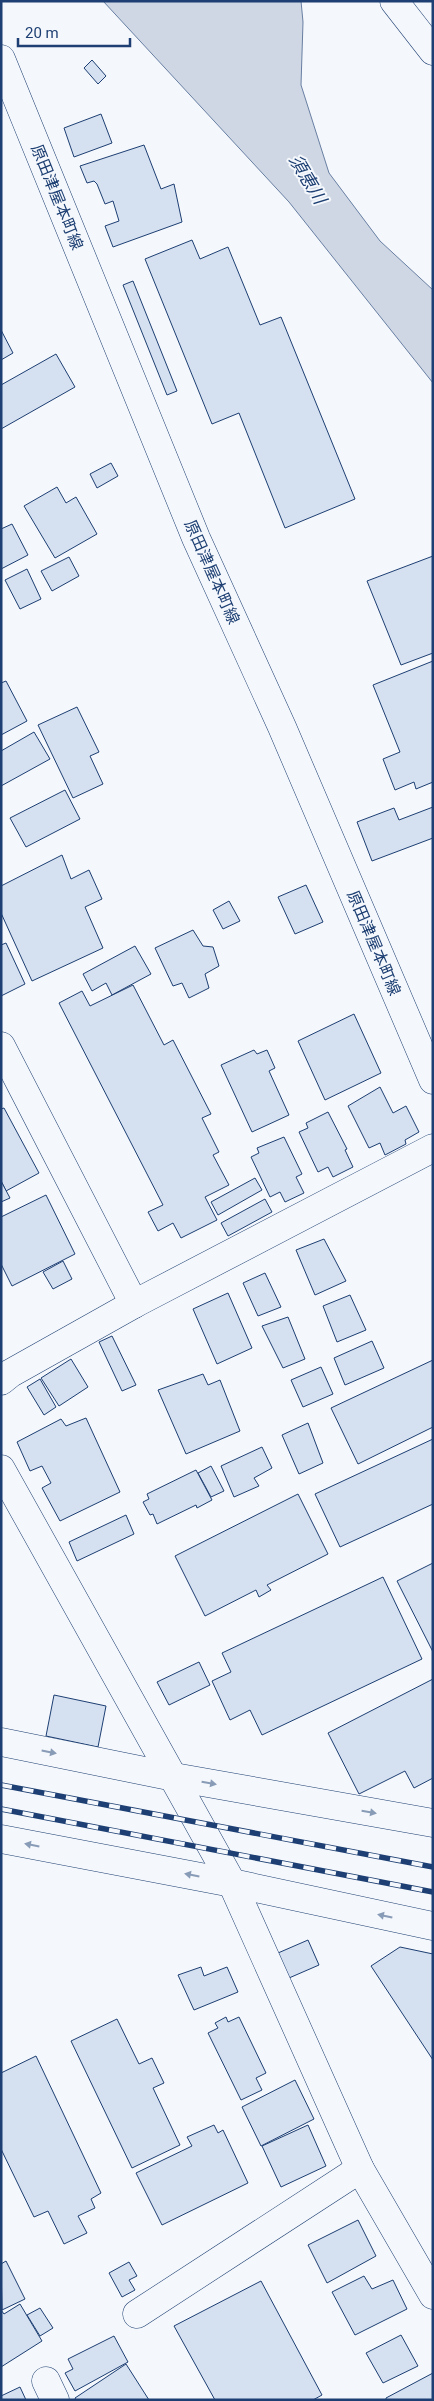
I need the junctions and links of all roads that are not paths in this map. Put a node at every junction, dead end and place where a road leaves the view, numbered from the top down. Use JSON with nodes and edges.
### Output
{"nodes":[{"id":1,"x":394,"y":1,"type":"edge"},
{"id":2,"x":433,"y":50,"type":"edge"},
{"id":3,"x":1,"y":59,"type":"edge"},
{"id":4,"x":1,"y":1046,"type":"edge"},
{"id":5,"x":433,"y":1080,"type":"edge"},
{"id":6,"x":433,"y":1148,"type":"edge"},
{"id":7,"x":134,"y":1304,"type":"junction"},
{"id":8,"x":1,"y":1381,"type":"edge"},
{"id":9,"x":1,"y":1469,"type":"edge"},
{"id":10,"x":1,"y":1742,"type":"edge"},
{"id":11,"x":174,"y":1777,"type":"junction"},
{"id":12,"x":433,"y":1823,"type":"edge"},
{"id":13,"x":1,"y":1839,"type":"edge"},
{"id":14,"x":232,"y":1883,"type":"junction"},
{"id":15,"x":433,"y":1926,"type":"edge"},
{"id":16,"x":360,"y":2169,"type":"junction"},
{"id":17,"x":433,"y":2295,"type":"edge"},
{"id":18,"x":137,"y":2314,"type":"dead end"}],
"edges":[{"from":1,"to":2,"type":"street"},
{"from":3,"to":5,"type":"street","name":"原田津屋本町線"},
{"from":4,"to":7,"type":"street"},
{"from":6,"to":7,"type":"street"},
{"from":7,"to":8,"type":"street"},
{"from":9,"to":11,"type":"street"},
{"from":10,"to":11,"type":"street","one_way":true},
{"from":11,"to":12,"type":"street","one_way":true},
{"from":11,"to":14,"type":"street"},
{"from":14,"to":13,"type":"street","one_way":true},
{"from":15,"to":14,"type":"street","one_way":true},
{"from":14,"to":16,"type":"street"},
{"from":16,"to":17,"type":"street"},
{"from":16,"to":18,"type":"street"}]}
